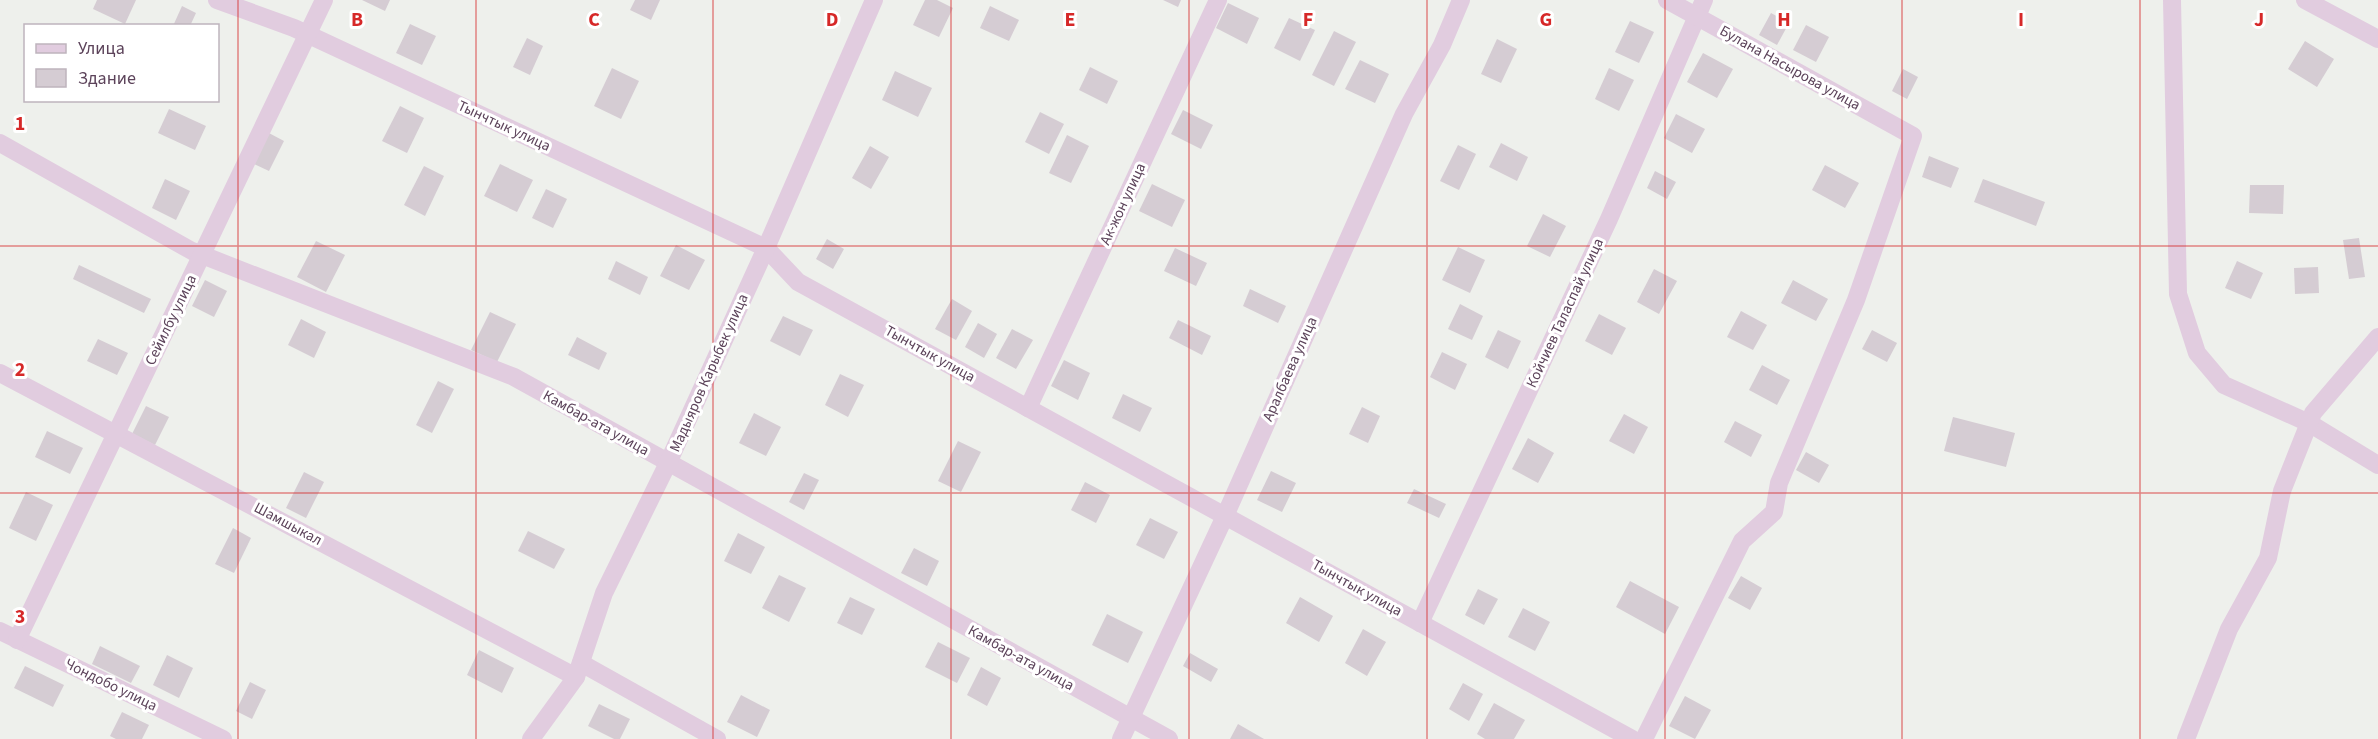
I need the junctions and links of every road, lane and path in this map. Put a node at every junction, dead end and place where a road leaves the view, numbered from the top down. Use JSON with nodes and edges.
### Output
{"nodes":[{"id":1,"x":217,"y":0,"type":"edge"},
{"id":2,"x":324,"y":0,"type":"edge"},
{"id":3,"x":874,"y":0,"type":"edge"},
{"id":4,"x":1218,"y":0,"type":"edge"},
{"id":5,"x":1461,"y":0,"type":"edge"},
{"id":6,"x":1667,"y":0,"type":"edge"},
{"id":7,"x":2172,"y":0,"type":"edge"},
{"id":8,"x":2305,"y":0,"type":"edge"},
{"id":9,"x":2327,"y":5,"type":"edge"},
{"id":10,"x":1701,"y":8,"type":"edge"},
{"id":11,"x":308,"y":34,"type":"junction"},
{"id":12,"x":2378,"y":39,"type":"edge"},
{"id":13,"x":0,"y":143,"type":"edge"},
{"id":14,"x":766,"y":248,"type":"junction"},
{"id":15,"x":202,"y":255,"type":"junction"},
{"id":16,"x":2378,"y":337,"type":"edge"},
{"id":17,"x":0,"y":373,"type":"edge"},
{"id":18,"x":1028,"y":408,"type":"junction"},
{"id":19,"x":2309,"y":423,"type":"junction"},
{"id":20,"x":116,"y":433,"type":"junction"},
{"id":21,"x":668,"y":463,"type":"junction"},
{"id":22,"x":2378,"y":465,"type":"edge"},
{"id":23,"x":1225,"y":516,"type":"junction"},
{"id":24,"x":1420,"y":623,"type":"junction"},
{"id":25,"x":0,"y":631,"type":"edge"},
{"id":26,"x":17,"y":640,"type":"junction"},
{"id":27,"x":578,"y":670,"type":"junction"},
{"id":28,"x":1130,"y":718,"type":"junction"},
{"id":29,"x":223,"y":739,"type":"edge"},
{"id":30,"x":531,"y":739,"type":"edge"},
{"id":31,"x":717,"y":739,"type":"edge"},
{"id":32,"x":1121,"y":739,"type":"edge"},
{"id":33,"x":1169,"y":739,"type":"edge"},
{"id":34,"x":1632,"y":739,"type":"edge"},
{"id":35,"x":1644,"y":739,"type":"edge"},
{"id":36,"x":2186,"y":739,"type":"edge"}],
"edges":[{"from":1,"to":11,"type":"street","name":"Тынчтык улица"},
{"from":2,"to":11,"type":"street","name":"Сейилбу улица"},
{"from":3,"to":14,"type":"street","name":"Мадыяров Карыбек улица"},
{"from":4,"to":18,"type":"street","name":"Ак-жон улица"},
{"from":5,"to":23,"type":"street","name":"Аралбаева улица"},
{"from":6,"to":10,"type":"street","name":"Булана Насырова улица"},
{"from":7,"to":19,"type":"street"},
{"from":8,"to":9,"type":"street"},
{"from":9,"to":12,"type":"street"},
{"from":10,"to":24,"type":"street","name":"Койчиев Таласпай улица"},
{"from":10,"to":35,"type":"street","name":"Булана Насырова улица"},
{"from":11,"to":14,"type":"street","name":"Тынчтык улица"},
{"from":11,"to":15,"type":"street","name":"Сейилбу улица"},
{"from":13,"to":15,"type":"street","name":"Камбар-ата улица"},
{"from":14,"to":18,"type":"street","name":"Тынчтык улица"},
{"from":14,"to":21,"type":"street","name":"Мадыяров Карыбек улица"},
{"from":15,"to":20,"type":"street","name":"Сейилбу улица"},
{"from":15,"to":21,"type":"street","name":"Камбар-ата улица"},
{"from":16,"to":19,"type":"street"},
{"from":17,"to":20,"type":"street","name":"Шамшыкал"},
{"from":18,"to":23,"type":"street","name":"Тынчтык улица"},
{"from":19,"to":22,"type":"street"},
{"from":19,"to":36,"type":"street"},
{"from":20,"to":26,"type":"street","name":"Сейилбу улица"},
{"from":20,"to":27,"type":"street","name":"Шамшыкал"},
{"from":21,"to":27,"type":"street","name":"Мадыяров Карыбек улица"},
{"from":21,"to":28,"type":"street","name":"Камбар-ата улица"},
{"from":23,"to":24,"type":"street","name":"Тынчтык улица"},
{"from":23,"to":28,"type":"street","name":"Аралбаева улица"},
{"from":24,"to":34,"type":"street","name":"Тынчтык улица"},
{"from":25,"to":26,"type":"street","name":"Чондобо улица"},
{"from":26,"to":29,"type":"street","name":"Чондобо улица"},
{"from":27,"to":30,"type":"street","name":"Мадыяров Карыбек улица"},
{"from":27,"to":31,"type":"street","name":"Шамшыкал"},
{"from":28,"to":32,"type":"street","name":"Аралбаева улица"},
{"from":28,"to":33,"type":"street","name":"Камбар-ата улица"}]}
